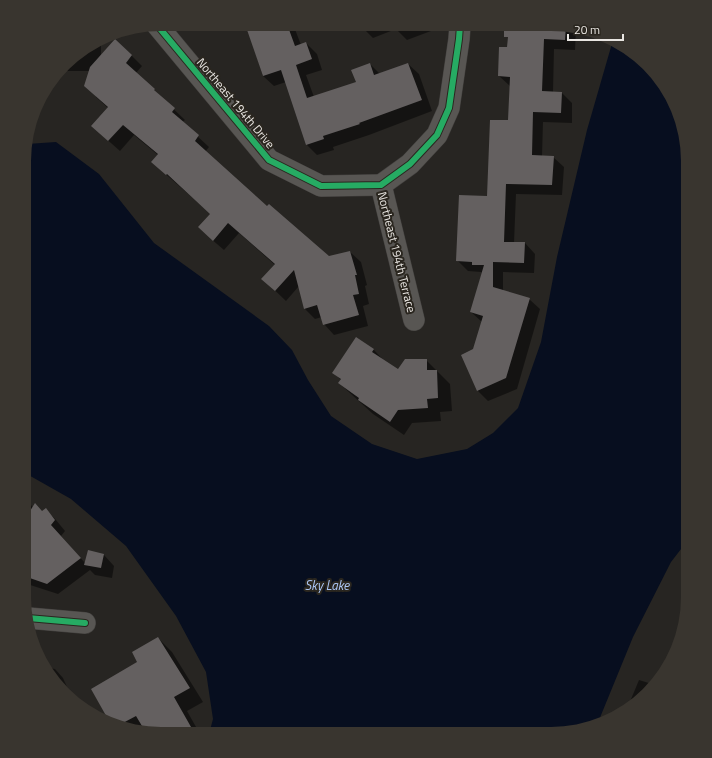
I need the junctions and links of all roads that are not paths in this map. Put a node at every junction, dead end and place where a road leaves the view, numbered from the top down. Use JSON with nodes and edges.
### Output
{"nodes":[{"id":1,"x":162,"y":31,"type":"edge"},
{"id":2,"x":460,"y":31,"type":"edge"},
{"id":3,"x":380,"y":185,"type":"junction"},
{"id":4,"x":414,"y":320,"type":"dead end"},
{"id":5,"x":33,"y":618,"type":"edge"},
{"id":6,"x":85,"y":623,"type":"dead end"}],
"edges":[{"from":1,"to":3,"type":"street","name":"Northeast 194th Drive"},
{"from":2,"to":3,"type":"street"},
{"from":3,"to":4,"type":"street","name":"Northeast 194th Terrace"},
{"from":5,"to":6,"type":"street"}]}
